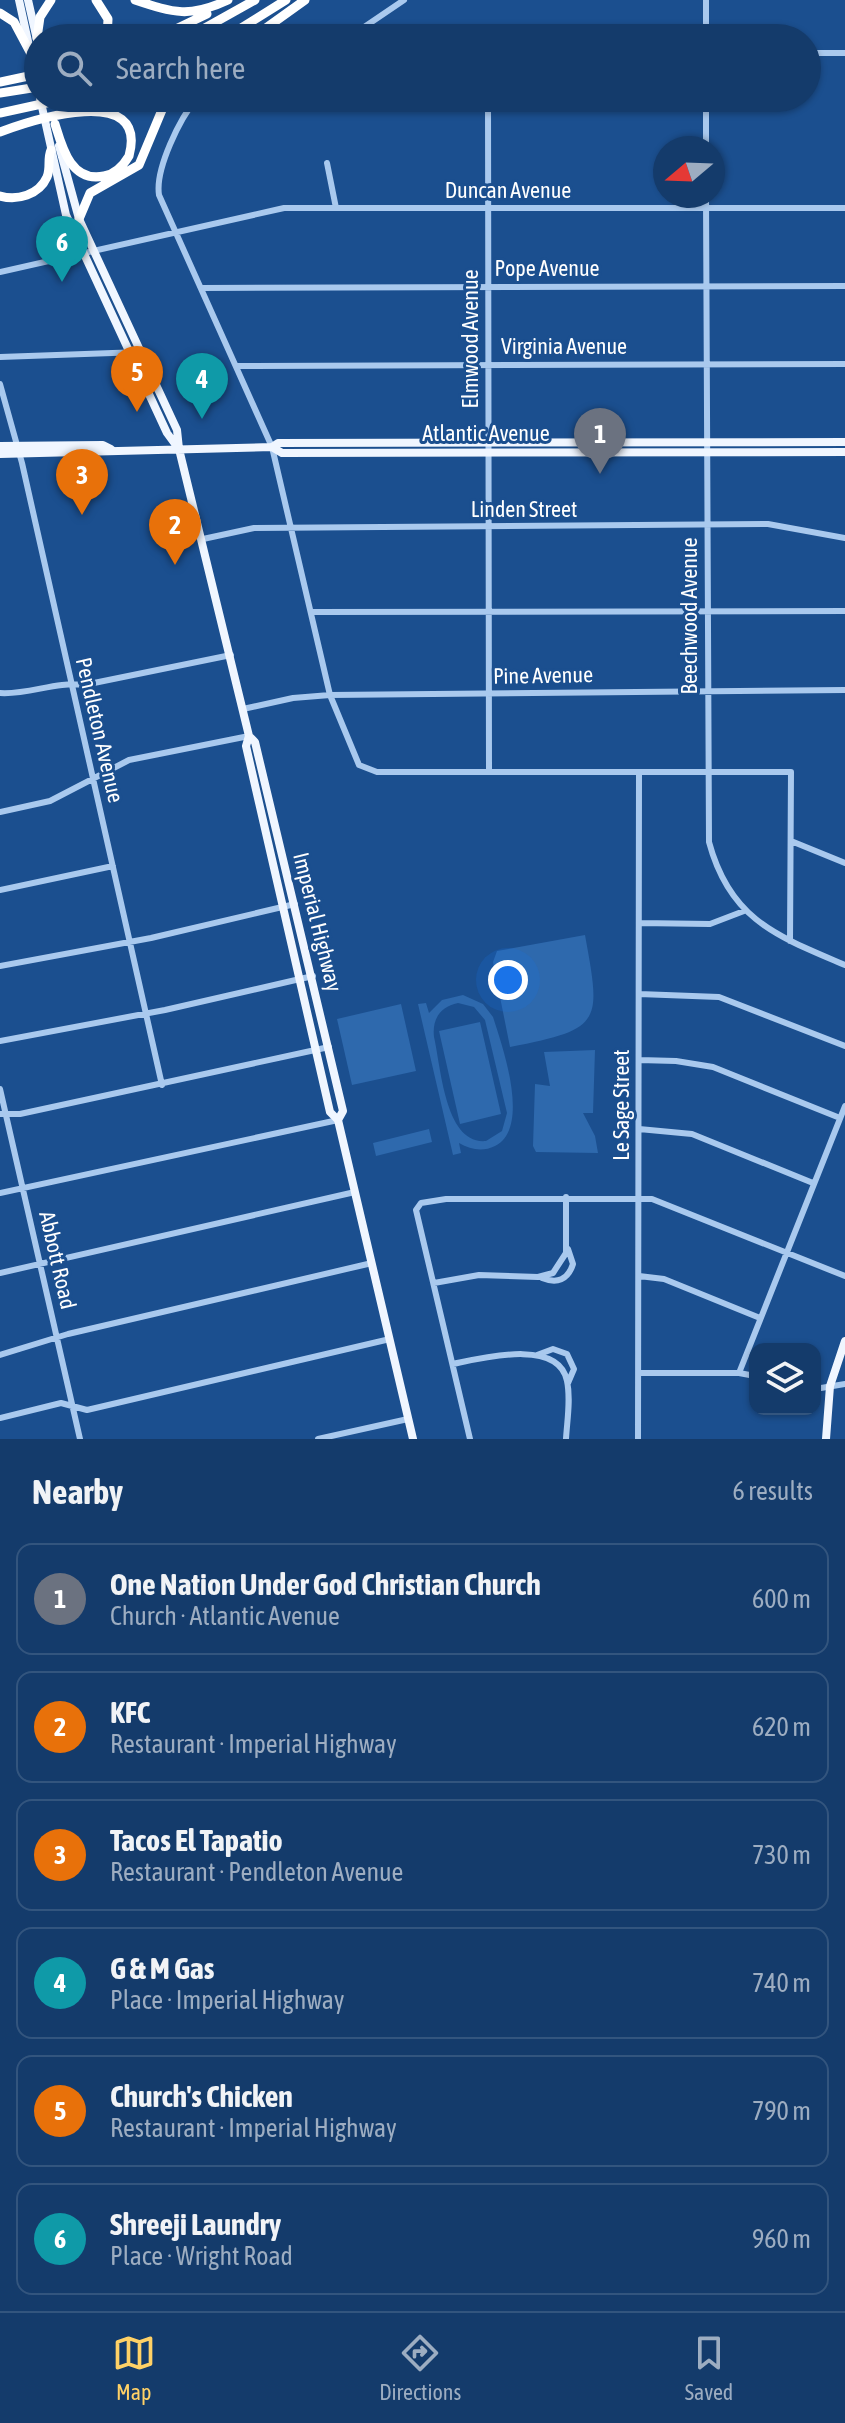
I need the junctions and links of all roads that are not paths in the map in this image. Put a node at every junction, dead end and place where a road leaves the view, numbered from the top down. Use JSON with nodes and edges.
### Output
{"nodes":[{"id":1,"x":19,"y":0,"type":"edge"},
{"id":2,"x":28,"y":0,"type":"edge"},
{"id":3,"x":51,"y":0,"type":"edge"},
{"id":4,"x":96,"y":0,"type":"edge"},
{"id":5,"x":135,"y":0,"type":"edge"},
{"id":6,"x":229,"y":0,"type":"edge"},
{"id":7,"x":255,"y":0,"type":"edge"},
{"id":8,"x":286,"y":0,"type":"edge"},
{"id":9,"x":305,"y":0,"type":"edge"},
{"id":10,"x":404,"y":0,"type":"edge"},
{"id":11,"x":706,"y":0,"type":"edge"},
{"id":12,"x":0,"y":13,"type":"edge"},
{"id":13,"x":28,"y":24,"type":"edge"},
{"id":14,"x":32,"y":24,"type":"edge"},
{"id":15,"x":40,"y":24,"type":"edge"},
{"id":16,"x":108,"y":24,"type":"edge"},
{"id":17,"x":184,"y":24,"type":"edge"},
{"id":18,"x":212,"y":24,"type":"edge"},
{"id":19,"x":247,"y":24,"type":"edge"},
{"id":20,"x":272,"y":24,"type":"edge"},
{"id":21,"x":370,"y":24,"type":"edge"},
{"id":22,"x":706,"y":24,"type":"edge"},
{"id":23,"x":24,"y":33,"type":"edge"},
{"id":24,"x":821,"y":53,"type":"edge"},
{"id":25,"x":845,"y":53,"type":"edge"},
{"id":26,"x":24,"y":77,"type":"edge"},
{"id":27,"x":0,"y":80,"type":"edge"},
{"id":28,"x":24,"y":89,"type":"edge"},
{"id":29,"x":0,"y":93,"type":"edge"},
{"id":30,"x":24,"y":108,"type":"edge"},
{"id":31,"x":45,"y":112,"type":"edge"},
{"id":32,"x":50,"y":112,"type":"edge"},
{"id":33,"x":77,"y":112,"type":"edge"},
{"id":34,"x":94,"y":112,"type":"edge"},
{"id":35,"x":108,"y":112,"type":"edge"},
{"id":36,"x":161,"y":112,"type":"edge"},
{"id":37,"x":187,"y":112,"type":"edge"},
{"id":38,"x":488,"y":112,"type":"edge"},
{"id":39,"x":706,"y":112,"type":"edge"},
{"id":40,"x":0,"y":113,"type":"edge"},
{"id":41,"x":71,"y":114,"type":"junction"},
{"id":42,"x":31,"y":122,"type":"junction"},
{"id":43,"x":50,"y":124,"type":"junction"},
{"id":44,"x":0,"y":125,"type":"edge"},
{"id":45,"x":0,"y":132,"type":"edge"},
{"id":46,"x":706,"y":136,"type":"edge"},
{"id":47,"x":51,"y":150,"type":"junction"},
{"id":48,"x":327,"y":163,"type":"dead end"},
{"id":49,"x":0,"y":196,"type":"edge"},
{"id":50,"x":336,"y":208,"type":"junction"},
{"id":51,"x":487,"y":208,"type":"junction"},
{"id":52,"x":653,"y":208,"type":"edge"},
{"id":53,"x":706,"y":208,"type":"edge"},
{"id":54,"x":725,"y":208,"type":"edge"},
{"id":55,"x":845,"y":208,"type":"edge"},
{"id":56,"x":79,"y":219,"type":"junction"},
{"id":57,"x":175,"y":231,"type":"junction"},
{"id":58,"x":93,"y":249,"type":"junction"},
{"id":59,"x":83,"y":253,"type":"junction"},
{"id":60,"x":0,"y":272,"type":"edge"},
{"id":61,"x":706,"y":286,"type":"junction"},
{"id":62,"x":845,"y":286,"type":"edge"},
{"id":63,"x":488,"y":287,"type":"junction"},
{"id":64,"x":201,"y":288,"type":"junction"},
{"id":65,"x":141,"y":352,"type":"junction"},
{"id":66,"x":130,"y":354,"type":"junction"},
{"id":67,"x":0,"y":357,"type":"edge"},
{"id":68,"x":488,"y":364,"type":"junction"},
{"id":69,"x":706,"y":364,"type":"junction"},
{"id":70,"x":845,"y":364,"type":"edge"},
{"id":71,"x":236,"y":366,"type":"junction"},
{"id":72,"x":0,"y":384,"type":"edge"},
{"id":73,"x":845,"y":442,"type":"edge"},
{"id":74,"x":0,"y":446,"type":"edge"},
{"id":75,"x":488,"y":446,"type":"junction"},
{"id":76,"x":272,"y":447,"type":"junction"},
{"id":77,"x":706,"y":447,"type":"junction"},
{"id":78,"x":179,"y":449,"type":"junction"},
{"id":79,"x":17,"y":450,"type":"junction"},
{"id":80,"x":845,"y":452,"type":"edge"},
{"id":81,"x":0,"y":454,"type":"edge"},
{"id":82,"x":707,"y":526,"type":"junction"},
{"id":83,"x":292,"y":527,"type":"junction"},
{"id":84,"x":488,"y":527,"type":"junction"},
{"id":85,"x":845,"y":538,"type":"edge"},
{"id":86,"x":203,"y":539,"type":"junction"},
{"id":87,"x":707,"y":611,"type":"junction"},
{"id":88,"x":845,"y":611,"type":"edge"},
{"id":89,"x":312,"y":612,"type":"junction"},
{"id":90,"x":488,"y":612,"type":"junction"},
{"id":91,"x":231,"y":655,"type":"junction"},
{"id":92,"x":72,"y":684,"type":"junction"},
{"id":93,"x":845,"y":690,"type":"edge"},
{"id":94,"x":707,"y":691,"type":"junction"},
{"id":95,"x":0,"y":693,"type":"edge"},
{"id":96,"x":489,"y":694,"type":"junction"},
{"id":97,"x":330,"y":695,"type":"junction"},
{"id":98,"x":243,"y":709,"type":"junction"},
{"id":99,"x":249,"y":736,"type":"junction"},
{"id":100,"x":489,"y":772,"type":"junction"},
{"id":101,"x":639,"y":772,"type":"junction"},
{"id":102,"x":707,"y":772,"type":"junction"},
{"id":103,"x":93,"y":779,"type":"junction"},
{"id":104,"x":0,"y":812,"type":"edge"},
{"id":105,"x":791,"y":841,"type":"junction"},
{"id":106,"x":845,"y":863,"type":"edge"},
{"id":107,"x":113,"y":866,"type":"junction"},
{"id":108,"x":0,"y":890,"type":"edge"},
{"id":109,"x":295,"y":904,"type":"junction"},
{"id":110,"x":283,"y":907,"type":"junction"},
{"id":111,"x":744,"y":911,"type":"junction"},
{"id":112,"x":639,"y":923,"type":"junction"},
{"id":113,"x":131,"y":939,"type":"junction"},
{"id":114,"x":790,"y":941,"type":"junction"},
{"id":115,"x":845,"y":965,"type":"edge"},
{"id":116,"x":0,"y":966,"type":"edge"},
{"id":117,"x":313,"y":976,"type":"junction"},
{"id":118,"x":300,"y":977,"type":"junction"},
{"id":119,"x":639,"y":994,"type":"junction"},
{"id":120,"x":146,"y":1011,"type":"junction"},
{"id":121,"x":0,"y":1041,"type":"edge"},
{"id":122,"x":845,"y":1046,"type":"edge"},
{"id":123,"x":329,"y":1047,"type":"junction"},
{"id":124,"x":316,"y":1050,"type":"junction"},
{"id":125,"x":639,"y":1060,"type":"junction"},
{"id":126,"x":162,"y":1085,"type":"junction"},
{"id":127,"x":0,"y":1089,"type":"edge"},
{"id":128,"x":845,"y":1106,"type":"edge"},
{"id":129,"x":3,"y":1114,"type":"edge"},
{"id":130,"x":840,"y":1118,"type":"junction"},
{"id":131,"x":338,"y":1120,"type":"junction"},
{"id":132,"x":639,"y":1129,"type":"junction"},
{"id":133,"x":813,"y":1183,"type":"junction"},
{"id":134,"x":23,"y":1189,"type":"junction"},
{"id":135,"x":355,"y":1192,"type":"junction"},
{"id":136,"x":0,"y":1193,"type":"edge"},
{"id":137,"x":566,"y":1197,"type":"junction"},
{"id":138,"x":640,"y":1198,"type":"junction"},
{"id":139,"x":567,"y":1245,"type":"junction"},
{"id":140,"x":786,"y":1253,"type":"junction"},
{"id":141,"x":372,"y":1263,"type":"junction"},
{"id":142,"x":40,"y":1264,"type":"junction"},
{"id":143,"x":0,"y":1273,"type":"edge"},
{"id":144,"x":639,"y":1276,"type":"junction"},
{"id":145,"x":845,"y":1276,"type":"edge"},
{"id":146,"x":538,"y":1277,"type":"junction"},
{"id":147,"x":434,"y":1283,"type":"junction"},
{"id":148,"x":760,"y":1318,"type":"junction"},
{"id":149,"x":57,"y":1338,"type":"junction"},
{"id":150,"x":390,"y":1339,"type":"junction"},
{"id":151,"x":845,"y":1341,"type":"edge"},
{"id":152,"x":0,"y":1355,"type":"edge"},
{"id":153,"x":537,"y":1355,"type":"junction"},
{"id":154,"x":453,"y":1364,"type":"junction"},
{"id":155,"x":639,"y":1373,"type":"junction"},
{"id":156,"x":739,"y":1373,"type":"junction"},
{"id":157,"x":749,"y":1375,"type":"edge"},
{"id":158,"x":568,"y":1383,"type":"junction"},
{"id":159,"x":845,"y":1384,"type":"edge"},
{"id":160,"x":830,"y":1386,"type":"junction"},
{"id":161,"x":821,"y":1388,"type":"edge"},
{"id":162,"x":73,"y":1407,"type":"junction"},
{"id":163,"x":0,"y":1418,"type":"edge"},
{"id":164,"x":408,"y":1419,"type":"junction"},
{"id":165,"x":80,"y":1439,"type":"edge"},
{"id":166,"x":318,"y":1439,"type":"edge"},
{"id":167,"x":413,"y":1439,"type":"edge"},
{"id":168,"x":470,"y":1439,"type":"edge"},
{"id":169,"x":566,"y":1439,"type":"edge"},
{"id":170,"x":638,"y":1439,"type":"edge"},
{"id":171,"x":826,"y":1439,"type":"edge"}],
"edges":[{"from":1,"to":13,"type":"main road"},
{"from":2,"to":14,"type":"main road"},
{"from":3,"to":15,"type":"highway"},
{"from":4,"to":16,"type":"highway"},
{"from":5,"to":6,"type":"highway"},
{"from":6,"to":17,"type":"highway"},
{"from":7,"to":18,"type":"highway"},
{"from":8,"to":19,"type":"highway"},
{"from":9,"to":20,"type":"highway"},
{"from":10,"to":21,"type":"street"},
{"from":11,"to":22,"type":"street"},
{"from":12,"to":23,"type":"highway"},
{"from":24,"to":25,"type":"street"},
{"from":26,"to":27,"type":"highway"},
{"from":28,"to":29,"type":"highway"},
{"from":30,"to":40,"type":"highway"},
{"from":31,"to":43,"type":"main road","name":"Imperial Highway"},
{"from":32,"to":43,"type":"main road","name":"Imperial Highway"},
{"from":33,"to":41,"type":"highway"},
{"from":34,"to":41,"type":"highway"},
{"from":35,"to":43,"type":"highway"},
{"from":36,"to":56,"type":"highway"},
{"from":37,"to":57,"type":"street"},
{"from":38,"to":51,"type":"street","name":"Elmwood Avenue"},
{"from":39,"to":46,"type":"street"},
{"from":41,"to":42,"type":"highway"},
{"from":42,"to":44,"type":"highway"},
{"from":42,"to":45,"type":"highway"},
{"from":43,"to":47,"type":"main road","name":"Imperial Highway"},
{"from":43,"to":56,"type":"main road","name":"Imperial Highway"},
{"from":47,"to":49,"type":"highway"},
{"from":47,"to":59,"type":"main road","name":"Imperial Highway"},
{"from":48,"to":50,"type":"street"},
{"from":50,"to":51,"type":"street","name":"Duncan Avenue"},
{"from":50,"to":57,"type":"street","name":"Duncan Avenue"},
{"from":51,"to":52,"type":"street","name":"Duncan Avenue"},
{"from":51,"to":63,"type":"street","name":"Elmwood Avenue"},
{"from":53,"to":61,"type":"street","name":"Beechwood Avenue"},
{"from":54,"to":55,"type":"street","name":"Duncan Avenue"},
{"from":56,"to":58,"type":"main road","name":"Imperial Highway"},
{"from":57,"to":58,"type":"street","name":"Duncan Avenue"},
{"from":57,"to":64,"type":"street"},
{"from":58,"to":59,"type":"street","name":"Duncan Avenue"},
{"from":58,"to":65,"type":"main road","name":"Imperial Highway"},
{"from":59,"to":60,"type":"street","name":"Duncan Avenue"},
{"from":59,"to":66,"type":"main road","name":"Imperial Highway"},
{"from":61,"to":62,"type":"street","name":"Pope Avenue"},
{"from":61,"to":63,"type":"street","name":"Pope Avenue"},
{"from":61,"to":69,"type":"street","name":"Beechwood Avenue"},
{"from":63,"to":64,"type":"street","name":"Pope Avenue"},
{"from":63,"to":68,"type":"street","name":"Elmwood Avenue"},
{"from":64,"to":71,"type":"street"},
{"from":65,"to":66,"type":"street"},
{"from":65,"to":78,"type":"main road","name":"Imperial Highway"},
{"from":66,"to":67,"type":"street"},
{"from":66,"to":78,"type":"main road","name":"Imperial Highway"},
{"from":68,"to":69,"type":"street","name":"Virginia Avenue"},
{"from":68,"to":71,"type":"street","name":"Virginia Avenue"},
{"from":68,"to":75,"type":"street","name":"Elmwood Avenue"},
{"from":69,"to":70,"type":"street","name":"Virginia Avenue"},
{"from":69,"to":77,"type":"street","name":"Beechwood Avenue"},
{"from":71,"to":76,"type":"street"},
{"from":72,"to":79,"type":"street","name":"Pendleton Avenue"},
{"from":73,"to":77,"type":"main road","name":"Atlantic Avenue"},
{"from":74,"to":79,"type":"main road","name":"Atlantic Avenue"},
{"from":75,"to":76,"type":"main road","name":"Atlantic Avenue"},
{"from":75,"to":77,"type":"main road","name":"Atlantic Avenue"},
{"from":75,"to":84,"type":"street","name":"Elmwood Avenue"},
{"from":76,"to":78,"type":"main road","name":"Atlantic Avenue"},
{"from":76,"to":83,"type":"street"},
{"from":77,"to":80,"type":"main road","name":"Atlantic Avenue"},
{"from":77,"to":82,"type":"street","name":"Beechwood Avenue"},
{"from":78,"to":79,"type":"main road","name":"Atlantic Avenue"},
{"from":78,"to":86,"type":"main road","name":"Imperial Highway"},
{"from":79,"to":81,"type":"main road","name":"Atlantic Avenue"},
{"from":79,"to":92,"type":"street","name":"Pendleton Avenue"},
{"from":82,"to":84,"type":"street","name":"Linden Street"},
{"from":82,"to":85,"type":"street","name":"Linden Street"},
{"from":82,"to":87,"type":"street","name":"Beechwood Avenue"},
{"from":83,"to":84,"type":"street","name":"Linden Street"},
{"from":83,"to":86,"type":"street","name":"Linden Street"},
{"from":83,"to":89,"type":"street"},
{"from":84,"to":90,"type":"street","name":"Elmwood Avenue"},
{"from":86,"to":91,"type":"main road","name":"Imperial Highway"},
{"from":87,"to":88,"type":"street"},
{"from":87,"to":90,"type":"street"},
{"from":87,"to":94,"type":"street","name":"Beechwood Avenue"},
{"from":89,"to":90,"type":"street"},
{"from":89,"to":97,"type":"street"},
{"from":90,"to":96,"type":"street","name":"Elmwood Avenue"},
{"from":91,"to":92,"type":"street"},
{"from":91,"to":98,"type":"main road","name":"Imperial Highway"},
{"from":92,"to":95,"type":"street"},
{"from":92,"to":103,"type":"street","name":"Pendleton Avenue"},
{"from":93,"to":94,"type":"street","name":"Pine Avenue"},
{"from":94,"to":96,"type":"street","name":"Pine Avenue"},
{"from":94,"to":102,"type":"street","name":"Beechwood Avenue"},
{"from":96,"to":97,"type":"street","name":"Pine Avenue"},
{"from":96,"to":100,"type":"street","name":"Elmwood Avenue"},
{"from":97,"to":98,"type":"street","name":"Pine Avenue"},
{"from":97,"to":100,"type":"street"},
{"from":98,"to":99,"type":"main road","name":"Imperial Highway"},
{"from":99,"to":103,"type":"street"},
{"from":99,"to":109,"type":"main road","name":"Imperial Highway"},
{"from":99,"to":110,"type":"main road","name":"Imperial Highway"},
{"from":100,"to":101,"type":"street"},
{"from":101,"to":102,"type":"street"},
{"from":101,"to":112,"type":"street","name":"Le Sage Street"},
{"from":102,"to":105,"type":"street"},
{"from":102,"to":111,"type":"street","name":"Beechwood Avenue"},
{"from":103,"to":104,"type":"street"},
{"from":103,"to":107,"type":"street","name":"Pendleton Avenue"},
{"from":105,"to":106,"type":"street"},
{"from":105,"to":114,"type":"street"},
{"from":107,"to":108,"type":"street"},
{"from":107,"to":113,"type":"street","name":"Pendleton Avenue"},
{"from":109,"to":110,"type":"street"},
{"from":109,"to":117,"type":"main road","name":"Imperial Highway"},
{"from":110,"to":113,"type":"street"},
{"from":110,"to":118,"type":"main road","name":"Imperial Highway"},
{"from":111,"to":112,"type":"street"},
{"from":111,"to":114,"type":"street","name":"Beechwood Avenue"},
{"from":112,"to":119,"type":"street","name":"Le Sage Street"},
{"from":113,"to":116,"type":"street"},
{"from":113,"to":120,"type":"street","name":"Pendleton Avenue"},
{"from":114,"to":115,"type":"street","name":"Beechwood Avenue"},
{"from":117,"to":118,"type":"street"},
{"from":117,"to":123,"type":"main road","name":"Imperial Highway"},
{"from":118,"to":120,"type":"street"},
{"from":118,"to":124,"type":"main road","name":"Imperial Highway"},
{"from":119,"to":122,"type":"street"},
{"from":119,"to":125,"type":"street","name":"Le Sage Street"},
{"from":120,"to":121,"type":"street"},
{"from":120,"to":126,"type":"street","name":"Pendleton Avenue"},
{"from":123,"to":124,"type":"street"},
{"from":123,"to":131,"type":"main road","name":"Imperial Highway"},
{"from":124,"to":126,"type":"street"},
{"from":124,"to":131,"type":"main road","name":"Imperial Highway"},
{"from":125,"to":130,"type":"street"},
{"from":125,"to":132,"type":"street","name":"Le Sage Street"},
{"from":126,"to":129,"type":"street"},
{"from":127,"to":129,"type":"street","name":"Abbott Road"},
{"from":128,"to":130,"type":"street"},
{"from":129,"to":134,"type":"street","name":"Abbott Road"},
{"from":130,"to":133,"type":"street"},
{"from":131,"to":134,"type":"street"},
{"from":131,"to":135,"type":"main road","name":"Imperial Highway"},
{"from":132,"to":133,"type":"street"},
{"from":132,"to":138,"type":"street","name":"Le Sage Street"},
{"from":133,"to":140,"type":"street"},
{"from":134,"to":136,"type":"street"},
{"from":134,"to":142,"type":"street","name":"Abbott Road"},
{"from":135,"to":141,"type":"main road","name":"Imperial Highway"},
{"from":135,"to":142,"type":"street"},
{"from":137,"to":138,"type":"street"},
{"from":137,"to":139,"type":"street"},
{"from":137,"to":147,"type":"street"},
{"from":138,"to":140,"type":"street"},
{"from":138,"to":144,"type":"street","name":"Le Sage Street"},
{"from":139,"to":146,"type":"street"},
{"from":139,"to":146,"type":"street"},
{"from":140,"to":145,"type":"street"},
{"from":140,"to":148,"type":"street"},
{"from":141,"to":149,"type":"street"},
{"from":141,"to":150,"type":"main road","name":"Imperial Highway"},
{"from":142,"to":143,"type":"street"},
{"from":142,"to":149,"type":"street","name":"Abbott Road"},
{"from":144,"to":148,"type":"street"},
{"from":144,"to":155,"type":"street","name":"Le Sage Street"},
{"from":146,"to":147,"type":"street"},
{"from":147,"to":154,"type":"street"},
{"from":148,"to":156,"type":"street"},
{"from":149,"to":152,"type":"street"},
{"from":149,"to":162,"type":"street","name":"Abbott Road"},
{"from":150,"to":162,"type":"street"},
{"from":150,"to":164,"type":"main road","name":"Imperial Highway"},
{"from":151,"to":160,"type":"main road"},
{"from":153,"to":154,"type":"street"},
{"from":153,"to":158,"type":"street"},
{"from":153,"to":158,"type":"street"},
{"from":154,"to":168,"type":"street"},
{"from":155,"to":156,"type":"street"},
{"from":155,"to":170,"type":"street","name":"Le Sage Street"},
{"from":156,"to":157,"type":"street"},
{"from":158,"to":169,"type":"street"},
{"from":159,"to":160,"type":"street"},
{"from":160,"to":161,"type":"street"},
{"from":160,"to":171,"type":"main road"},
{"from":162,"to":163,"type":"street"},
{"from":162,"to":165,"type":"street","name":"Abbott Road"},
{"from":164,"to":166,"type":"street"},
{"from":164,"to":167,"type":"main road","name":"Imperial Highway"}]}
